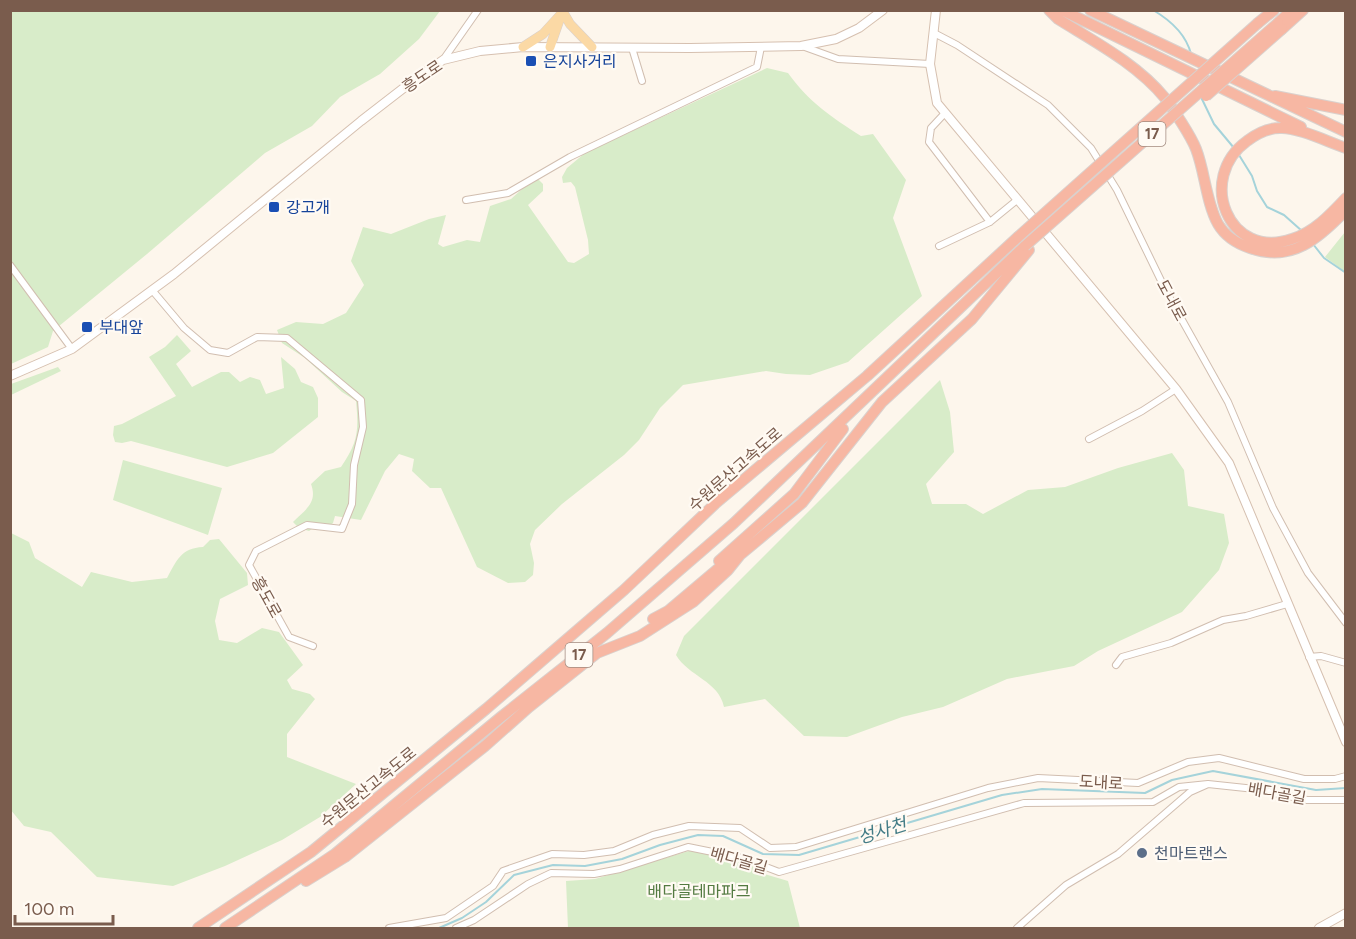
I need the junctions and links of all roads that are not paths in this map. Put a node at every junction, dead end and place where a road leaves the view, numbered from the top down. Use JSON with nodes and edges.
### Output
{"nodes":[{"id":1,"x":478,"y":10,"type":"edge"},
{"id":2,"x":936,"y":10,"type":"edge"},
{"id":3,"x":1049,"y":10,"type":"edge"},
{"id":4,"x":1062,"y":10,"type":"edge"},
{"id":5,"x":1090,"y":10,"type":"edge"},
{"id":6,"x":1274,"y":10,"type":"edge"},
{"id":7,"x":1292,"y":10,"type":"edge"},
{"id":8,"x":1303,"y":10,"type":"edge"},
{"id":9,"x":563,"y":11,"type":"edge"},
{"id":10,"x":879,"y":11,"type":"edge"},
{"id":11,"x":1280,"y":26,"type":"junction"},
{"id":12,"x":934,"y":33,"type":"junction"},
{"id":13,"x":801,"y":46,"type":"junction"},
{"id":14,"x":523,"y":47,"type":"junction"},
{"id":15,"x":550,"y":47,"type":"junction"},
{"id":16,"x":761,"y":47,"type":"junction"},
{"id":17,"x":592,"y":48,"type":"junction"},
{"id":18,"x":632,"y":48,"type":"junction"},
{"id":19,"x":443,"y":60,"type":"junction"},
{"id":20,"x":930,"y":64,"type":"junction"},
{"id":21,"x":642,"y":81,"type":"dead end"},
{"id":22,"x":1266,"y":94,"type":"junction"},
{"id":23,"x":1346,"y":110,"type":"edge"},
{"id":24,"x":945,"y":113,"type":"junction"},
{"id":25,"x":1346,"y":132,"type":"edge"},
{"id":26,"x":1346,"y":147,"type":"edge"},
{"id":27,"x":1346,"y":198,"type":"edge"},
{"id":28,"x":466,"y":200,"type":"dead end"},
{"id":29,"x":1017,"y":200,"type":"junction"},
{"id":30,"x":1346,"y":210,"type":"edge"},
{"id":31,"x":990,"y":222,"type":"junction"},
{"id":32,"x":1318,"y":231,"type":"junction"},
{"id":33,"x":1024,"y":245,"type":"junction"},
{"id":34,"x":1293,"y":245,"type":"junction"},
{"id":35,"x":939,"y":246,"type":"dead end"},
{"id":36,"x":10,"y":265,"type":"edge"},
{"id":37,"x":152,"y":290,"type":"junction"},
{"id":38,"x":72,"y":349,"type":"junction"},
{"id":39,"x":10,"y":376,"type":"edge"},
{"id":40,"x":1176,"y":389,"type":"junction"},
{"id":41,"x":868,"y":397,"type":"junction"},
{"id":42,"x":1089,"y":439,"type":"dead end"},
{"id":43,"x":740,"y":555,"type":"junction"},
{"id":44,"x":1287,"y":604,"type":"junction"},
{"id":45,"x":1346,"y":623,"type":"edge"},
{"id":46,"x":313,"y":646,"type":"dead end"},
{"id":47,"x":1309,"y":657,"type":"junction"},
{"id":48,"x":1346,"y":663,"type":"edge"},
{"id":49,"x":1116,"y":665,"type":"dead end"},
{"id":50,"x":1346,"y":742,"type":"edge"},
{"id":51,"x":1346,"y":776,"type":"edge"},
{"id":52,"x":1208,"y":784,"type":"junction"},
{"id":53,"x":422,"y":790,"type":"junction"},
{"id":54,"x":1346,"y":800,"type":"edge"},
{"id":55,"x":1346,"y":913,"type":"edge"},
{"id":56,"x":198,"y":928,"type":"edge"},
{"id":57,"x":225,"y":928,"type":"edge"},
{"id":58,"x":389,"y":928,"type":"edge"},
{"id":59,"x":456,"y":928,"type":"edge"},
{"id":60,"x":1017,"y":928,"type":"edge"},
{"id":61,"x":1318,"y":928,"type":"edge"}],
"edges":[{"from":1,"to":19,"type":"street"},
{"from":2,"to":12,"type":"street"},
{"from":3,"to":34,"type":"highway"},
{"from":4,"to":26,"type":"highway","bridge":true},
{"from":5,"to":22,"type":"highway","bridge":true},
{"from":6,"to":33,"type":"highway","name":"수원문산고속도로","number":"17","bridge":true},
{"from":7,"to":11,"type":"highway","name":"수원문산고속도로","number":"17"},
{"from":8,"to":11,"type":"highway"},
{"from":9,"to":14,"type":"main road"},
{"from":9,"to":15,"type":"main road"},
{"from":9,"to":17,"type":"main road"},
{"from":10,"to":13,"type":"street","name":"흥도로"},
{"from":11,"to":33,"type":"highway","name":"수원문산고속도로","number":"17","bridge":true},
{"from":12,"to":20,"type":"street"},
{"from":12,"to":45,"type":"street","name":"도내로"},
{"from":13,"to":16,"type":"street","name":"흥도로"},
{"from":13,"to":20,"type":"street"},
{"from":14,"to":15,"type":"street","name":"흥도로"},
{"from":14,"to":19,"type":"street","name":"흥도로"},
{"from":15,"to":17,"type":"street","name":"흥도로"},
{"from":16,"to":18,"type":"street","name":"흥도로"},
{"from":16,"to":28,"type":"street"},
{"from":17,"to":18,"type":"street","name":"흥도로"},
{"from":18,"to":21,"type":"street"},
{"from":19,"to":37,"type":"street","name":"흥도로"},
{"from":20,"to":24,"type":"street"},
{"from":22,"to":23,"type":"highway"},
{"from":22,"to":25,"type":"highway"},
{"from":24,"to":29,"type":"street"},
{"from":24,"to":31,"type":"street"},
{"from":26,"to":34,"type":"highway"},
{"from":27,"to":32,"type":"highway"},
{"from":29,"to":31,"type":"street"},
{"from":29,"to":40,"type":"street"},
{"from":30,"to":32,"type":"highway"},
{"from":31,"to":35,"type":"street"},
{"from":32,"to":34,"type":"highway"},
{"from":33,"to":41,"type":"highway","name":"수원문산고속도로","number":"17"},
{"from":33,"to":43,"type":"highway"},
{"from":33,"to":56,"type":"highway","name":"수원문산고속도로","number":"17"},
{"from":36,"to":38,"type":"street"},
{"from":37,"to":38,"type":"street","name":"흥도로"},
{"from":37,"to":46,"type":"street","name":"흥도로"},
{"from":38,"to":39,"type":"street","name":"흥도로"},
{"from":40,"to":42,"type":"street"},
{"from":40,"to":44,"type":"street"},
{"from":41,"to":43,"type":"highway"},
{"from":41,"to":53,"type":"highway","name":"수원문산고속도로","number":"17"},
{"from":43,"to":53,"type":"highway"},
{"from":44,"to":47,"type":"street"},
{"from":44,"to":49,"type":"street"},
{"from":47,"to":48,"type":"street"},
{"from":47,"to":50,"type":"street"},
{"from":51,"to":58,"type":"street","name":"도내로"},
{"from":52,"to":54,"type":"street","name":"배다골길"},
{"from":52,"to":59,"type":"street","name":"배다골길"},
{"from":52,"to":60,"type":"street"},
{"from":53,"to":57,"type":"highway","name":"수원문산고속도로","number":"17"},
{"from":55,"to":61,"type":"street"}]}
